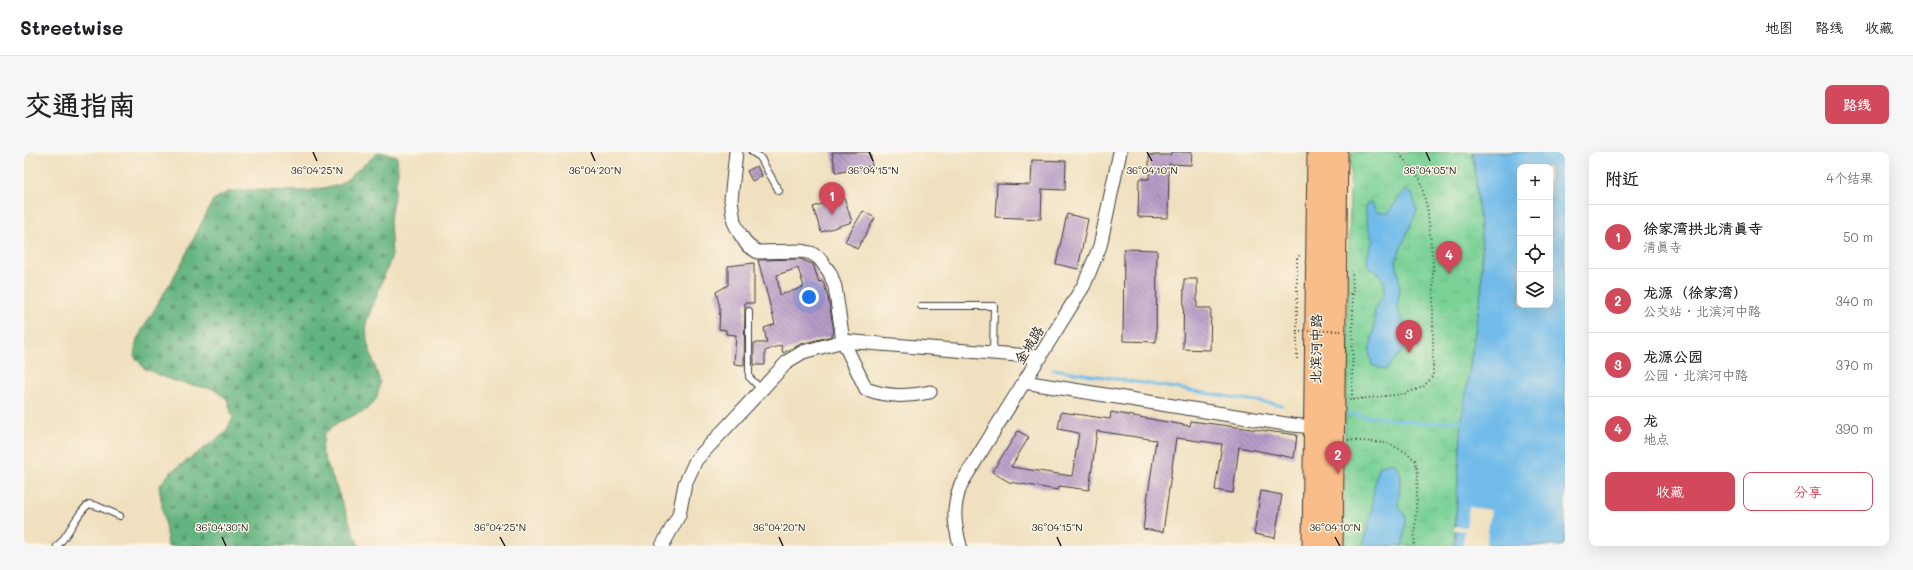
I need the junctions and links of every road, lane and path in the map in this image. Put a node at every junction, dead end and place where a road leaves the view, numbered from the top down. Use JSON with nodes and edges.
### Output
{"nodes":[{"id":1,"x":736,"y":152,"type":"edge"},
{"id":2,"x":752,"y":152,"type":"edge"},
{"id":3,"x":1120,"y":152,"type":"edge"},
{"id":4,"x":1317,"y":152,"type":"edge"},
{"id":5,"x":1337,"y":152,"type":"edge"},
{"id":6,"x":1398,"y":152,"type":"edge"},
{"id":7,"x":779,"y":191,"type":"dead end"},
{"id":8,"x":1297,"y":258,"type":"dead end"},
{"id":9,"x":1353,"y":292,"type":"dead end"},
{"id":10,"x":921,"y":306,"type":"dead end"},
{"id":11,"x":749,"y":311,"type":"dead end"},
{"id":12,"x":1296,"y":331,"type":"junction"},
{"id":13,"x":1343,"y":331,"type":"dead end"},
{"id":14,"x":843,"y":341,"type":"junction"},
{"id":15,"x":993,"y":353,"type":"junction"},
{"id":16,"x":1040,"y":357,"type":"junction"},
{"id":17,"x":1297,"y":359,"type":"dead end"},
{"id":18,"x":1024,"y":382,"type":"junction"},
{"id":19,"x":761,"y":389,"type":"junction"},
{"id":20,"x":930,"y":392,"type":"dead end"},
{"id":21,"x":1343,"y":400,"type":"junction"},
{"id":22,"x":1315,"y":427,"type":"junction"},
{"id":23,"x":1334,"y":438,"type":"junction"},
{"id":24,"x":120,"y":516,"type":"dead end"},
{"id":25,"x":57,"y":546,"type":"edge"},
{"id":26,"x":662,"y":546,"type":"edge"},
{"id":27,"x":960,"y":546,"type":"edge"},
{"id":28,"x":1313,"y":546,"type":"edge"},
{"id":29,"x":1332,"y":546,"type":"edge"},
{"id":30,"x":1414,"y":546,"type":"edge"}],
"edges":[{"from":1,"to":14,"type":"street"},
{"from":2,"to":7,"type":"lane"},
{"from":3,"to":16,"type":"street","name":"金城路"},
{"from":4,"to":22,"type":"main road","name":"北滨河中路"},
{"from":5,"to":21,"type":"main road","name":"北滨河中路"},
{"from":6,"to":21,"type":"path"},
{"from":8,"to":12,"type":"path"},
{"from":9,"to":21,"type":"path"},
{"from":10,"to":15,"type":"lane"},
{"from":11,"to":19,"type":"lane"},
{"from":12,"to":13,"type":"path","bridge":true},
{"from":12,"to":17,"type":"path"},
{"from":14,"to":15,"type":"street"},
{"from":14,"to":19,"type":"street"},
{"from":14,"to":20,"type":"street"},
{"from":15,"to":16,"type":"street"},
{"from":16,"to":18,"type":"street","name":"金城路"},
{"from":18,"to":22,"type":"street"},
{"from":18,"to":27,"type":"street","name":"金城路"},
{"from":19,"to":26,"type":"street"},
{"from":21,"to":23,"type":"main road","name":"北滨河中路"},
{"from":22,"to":28,"type":"main road","name":"北滨河中路"},
{"from":23,"to":29,"type":"main road","name":"北滨河中路"},
{"from":23,"to":30,"type":"path"},
{"from":24,"to":25,"type":"lane"}]}
